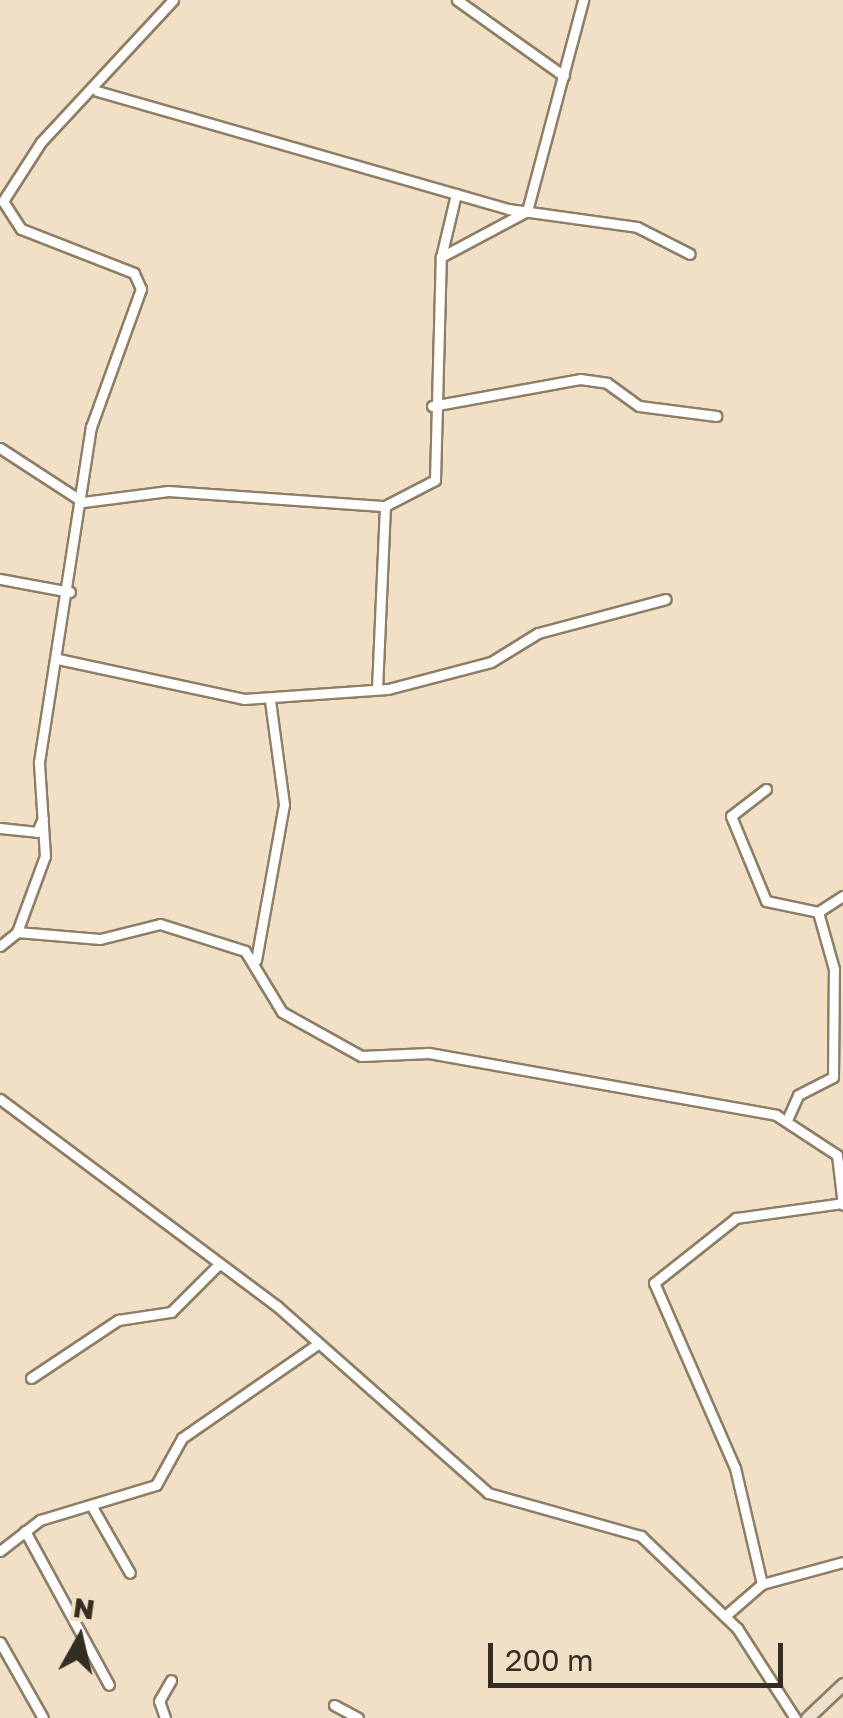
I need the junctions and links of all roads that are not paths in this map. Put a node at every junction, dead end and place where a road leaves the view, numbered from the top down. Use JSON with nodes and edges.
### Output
{"nodes":[{"id":1,"x":173,"y":0,"type":"edge"},
{"id":2,"x":456,"y":0,"type":"edge"},
{"id":3,"x":583,"y":0,"type":"edge"},
{"id":4,"x":564,"y":76,"type":"junction"},
{"id":5,"x":97,"y":91,"type":"junction"},
{"id":6,"x":456,"y":194,"type":"junction"},
{"id":7,"x":527,"y":212,"type":"junction"},
{"id":8,"x":690,"y":254,"type":"dead end"},
{"id":9,"x":441,"y":257,"type":"junction"},
{"id":10,"x":432,"y":406,"type":"junction"},
{"id":11,"x":716,"y":416,"type":"dead end"},
{"id":12,"x":0,"y":448,"type":"edge"},
{"id":13,"x":83,"y":502,"type":"junction"},
{"id":14,"x":386,"y":506,"type":"junction"},
{"id":15,"x":0,"y":579,"type":"edge"},
{"id":16,"x":70,"y":592,"type":"junction"},
{"id":17,"x":666,"y":599,"type":"dead end"},
{"id":18,"x":58,"y":660,"type":"junction"},
{"id":19,"x":378,"y":690,"type":"junction"},
{"id":20,"x":270,"y":700,"type":"junction"},
{"id":21,"x":766,"y":789,"type":"dead end"},
{"id":22,"x":44,"y":817,"type":"junction"},
{"id":23,"x":0,"y":828,"type":"edge"},
{"id":24,"x":843,"y":896,"type":"edge"},
{"id":25,"x":818,"y":912,"type":"junction"},
{"id":26,"x":17,"y":932,"type":"junction"},
{"id":27,"x":0,"y":946,"type":"edge"},
{"id":28,"x":256,"y":960,"type":"junction"},
{"id":29,"x":0,"y":1099,"type":"edge"},
{"id":30,"x":787,"y":1120,"type":"junction"},
{"id":31,"x":841,"y":1165,"type":"edge"},
{"id":32,"x":843,"y":1204,"type":"edge"},
{"id":33,"x":218,"y":1265,"type":"junction"},
{"id":34,"x":318,"y":1344,"type":"junction"},
{"id":35,"x":32,"y":1378,"type":"dead end"},
{"id":36,"x":91,"y":1505,"type":"junction"},
{"id":37,"x":25,"y":1531,"type":"junction"},
{"id":38,"x":0,"y":1551,"type":"edge"},
{"id":39,"x":843,"y":1562,"type":"edge"},
{"id":40,"x":130,"y":1573,"type":"dead end"},
{"id":41,"x":762,"y":1584,"type":"junction"},
{"id":42,"x":725,"y":1616,"type":"junction"},
{"id":43,"x":0,"y":1642,"type":"edge"},
{"id":44,"x":171,"y":1680,"type":"dead end"},
{"id":45,"x":843,"y":1684,"type":"edge"},
{"id":46,"x":108,"y":1685,"type":"dead end"},
{"id":47,"x":334,"y":1705,"type":"dead end"},
{"id":48,"x":43,"y":1718,"type":"edge"},
{"id":49,"x":166,"y":1718,"type":"edge"},
{"id":50,"x":358,"y":1718,"type":"edge"},
{"id":51,"x":795,"y":1718,"type":"edge"},
{"id":52,"x":807,"y":1718,"type":"edge"}],
"edges":[{"from":1,"to":5,"type":"street"},
{"from":2,"to":4,"type":"street"},
{"from":3,"to":4,"type":"street"},
{"from":4,"to":7,"type":"street"},
{"from":5,"to":6,"type":"street"},
{"from":5,"to":13,"type":"street"},
{"from":6,"to":7,"type":"street"},
{"from":6,"to":9,"type":"street"},
{"from":7,"to":8,"type":"street"},
{"from":7,"to":9,"type":"street"},
{"from":9,"to":10,"type":"street"},
{"from":10,"to":11,"type":"street"},
{"from":10,"to":14,"type":"street"},
{"from":12,"to":13,"type":"street"},
{"from":13,"to":14,"type":"street"},
{"from":13,"to":16,"type":"street"},
{"from":14,"to":19,"type":"street"},
{"from":15,"to":16,"type":"street"},
{"from":16,"to":18,"type":"street"},
{"from":17,"to":19,"type":"street"},
{"from":18,"to":20,"type":"street"},
{"from":18,"to":22,"type":"street"},
{"from":19,"to":20,"type":"street"},
{"from":20,"to":28,"type":"street"},
{"from":21,"to":25,"type":"street"},
{"from":22,"to":23,"type":"street"},
{"from":22,"to":26,"type":"street"},
{"from":24,"to":25,"type":"street"},
{"from":25,"to":30,"type":"street"},
{"from":26,"to":27,"type":"street"},
{"from":26,"to":28,"type":"street"},
{"from":28,"to":30,"type":"street"},
{"from":29,"to":33,"type":"street"},
{"from":30,"to":31,"type":"street"},
{"from":31,"to":32,"type":"street"},
{"from":32,"to":41,"type":"street"},
{"from":33,"to":34,"type":"street"},
{"from":33,"to":35,"type":"street"},
{"from":34,"to":36,"type":"street"},
{"from":34,"to":42,"type":"street"},
{"from":36,"to":37,"type":"street"},
{"from":36,"to":40,"type":"street"},
{"from":37,"to":38,"type":"street"},
{"from":37,"to":46,"type":"street"},
{"from":39,"to":41,"type":"street"},
{"from":41,"to":42,"type":"street"},
{"from":42,"to":51,"type":"street"},
{"from":43,"to":48,"type":"street"},
{"from":44,"to":49,"type":"street"},
{"from":45,"to":52,"type":"main road"},
{"from":47,"to":50,"type":"street"}]}
